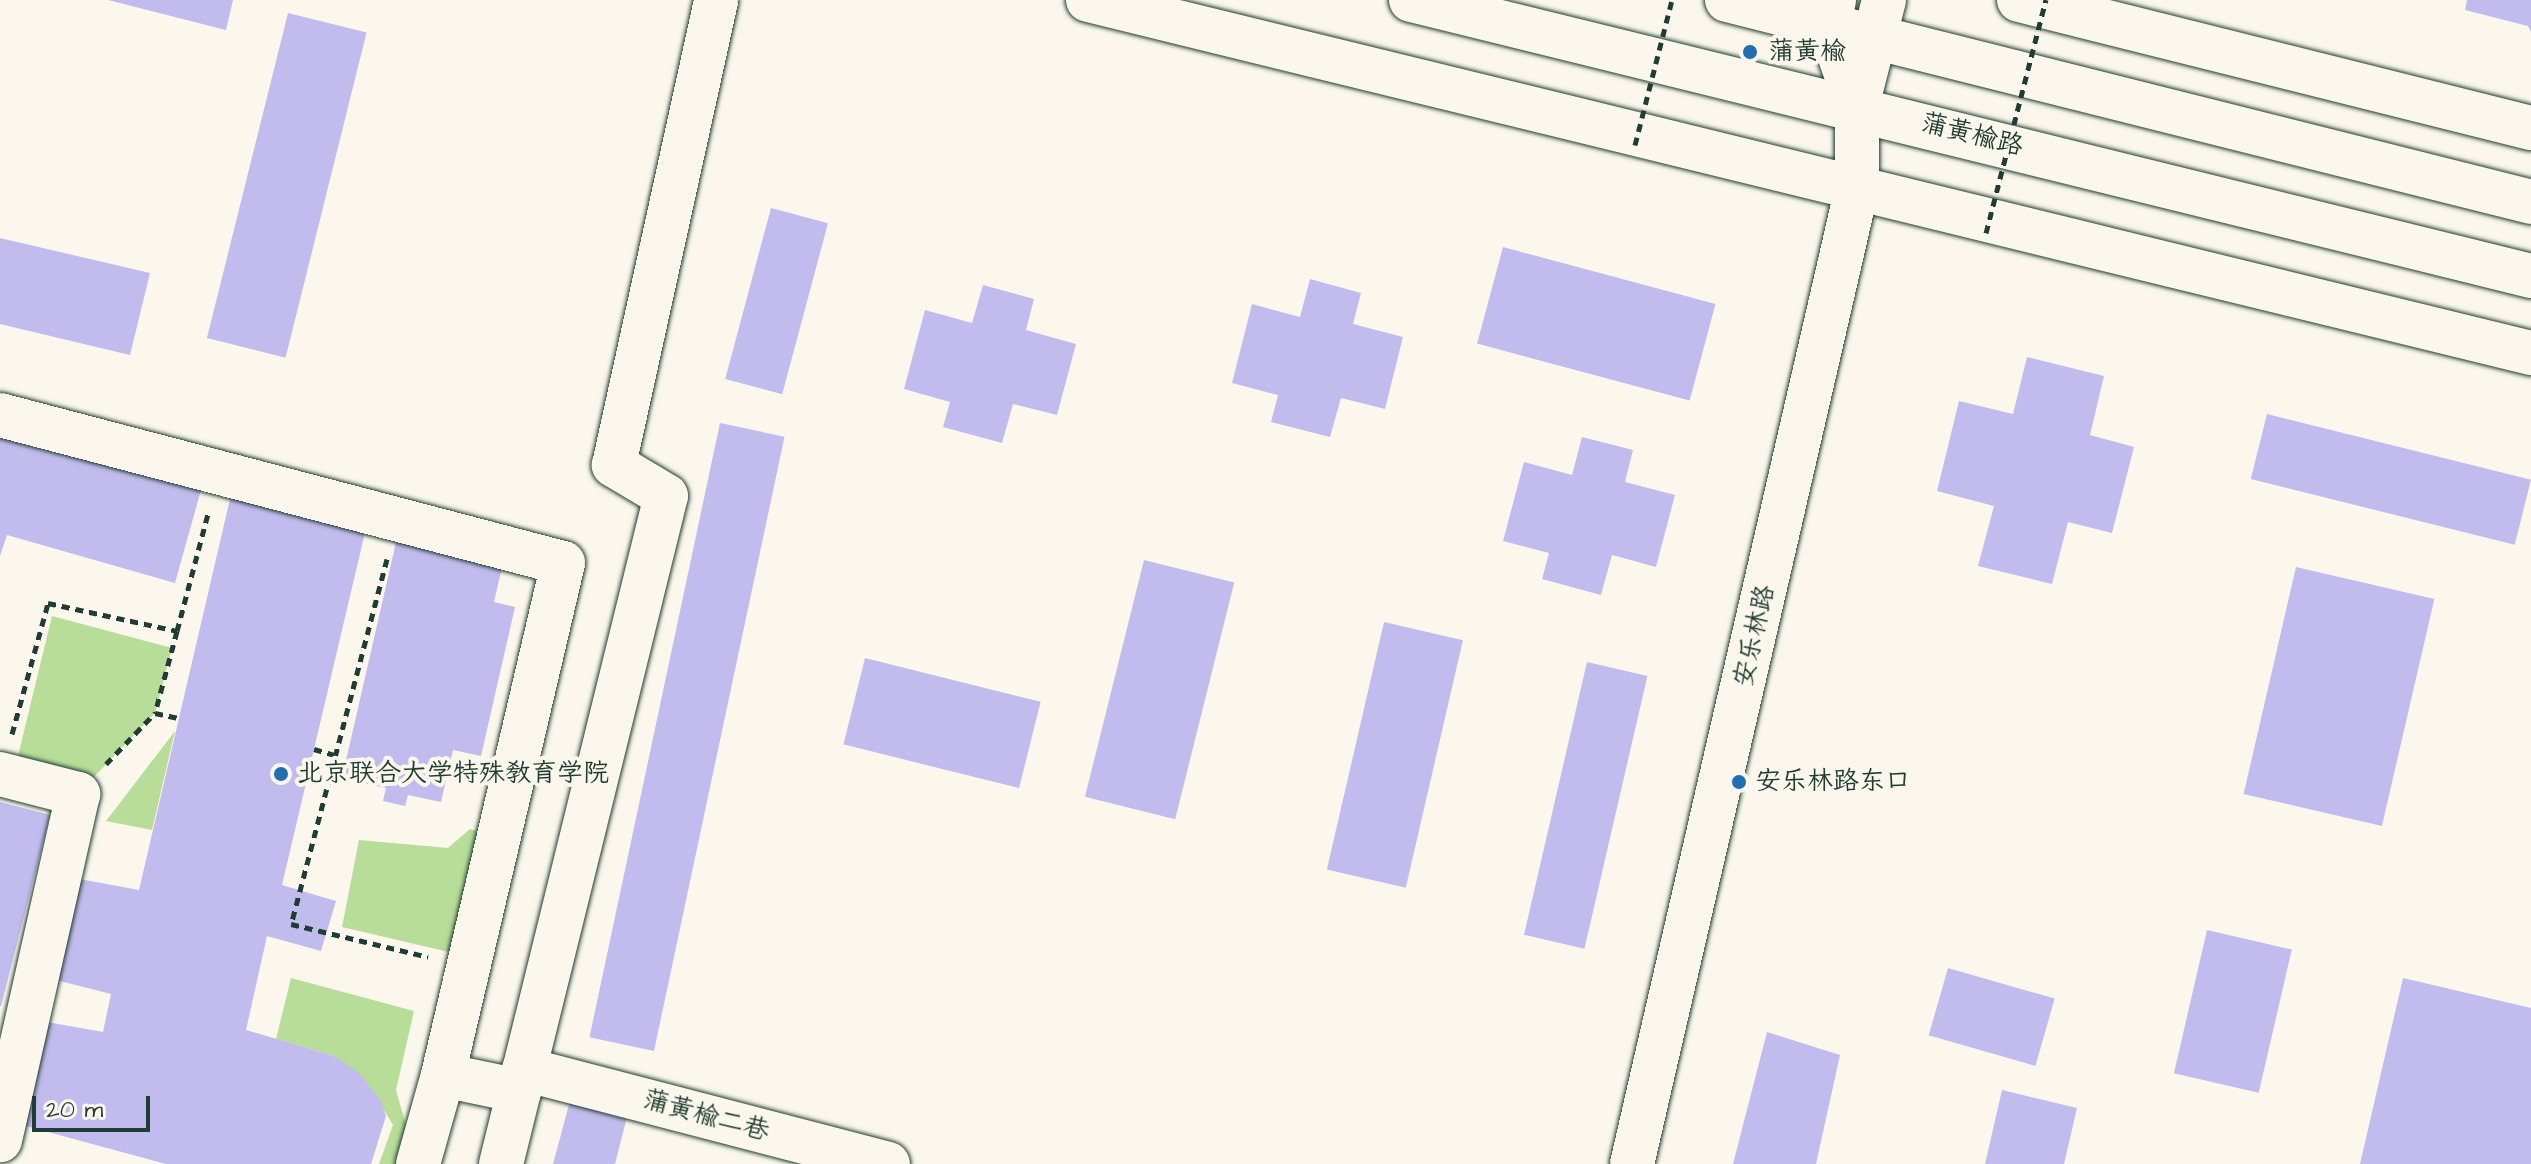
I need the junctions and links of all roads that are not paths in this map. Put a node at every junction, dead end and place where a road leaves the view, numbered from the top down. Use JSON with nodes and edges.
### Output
{"nodes":[{"id":1,"x":716,"y":0,"type":"edge"},
{"id":2,"x":1088,"y":0,"type":"edge"},
{"id":3,"x":1411,"y":0,"type":"edge"},
{"id":4,"x":1727,"y":0,"type":"edge"},
{"id":5,"x":2019,"y":0,"type":"edge"},
{"id":6,"x":1832,"y":12,"type":"edge"},
{"id":7,"x":1880,"y":18,"type":"edge"},
{"id":8,"x":1857,"y":106,"type":"junction"},
{"id":9,"x":2531,"y":128,"type":"edge"},
{"id":10,"x":1857,"y":188,"type":"junction"},
{"id":11,"x":2531,"y":202,"type":"edge"},
{"id":12,"x":2531,"y":276,"type":"edge"},
{"id":13,"x":2531,"y":353,"type":"edge"},
{"id":14,"x":0,"y":415,"type":"edge"},
{"id":15,"x":0,"y":774,"type":"edge"},
{"id":16,"x":443,"y":1075,"type":"junction"},
{"id":17,"x":522,"y":1080,"type":"junction"},
{"id":18,"x":0,"y":1140,"type":"edge"},
{"id":19,"x":418,"y":1164,"type":"edge"},
{"id":20,"x":501,"y":1164,"type":"edge"},
{"id":21,"x":888,"y":1164,"type":"edge"},
{"id":22,"x":1632,"y":1164,"type":"edge"}],
"edges":[{"from":1,"to":17,"type":"street"},
{"from":2,"to":10,"type":"street"},
{"from":3,"to":8,"type":"street","name":"蒲黄榆路"},
{"from":4,"to":6,"type":"street"},
{"from":5,"to":9,"type":"street"},
{"from":6,"to":7,"type":"street"},
{"from":6,"to":8,"type":"street"},
{"from":7,"to":8,"type":"street"},
{"from":7,"to":11,"type":"street"},
{"from":8,"to":10,"type":"street","name":"安乐林路"},
{"from":8,"to":12,"type":"street","name":"蒲黄榆路"},
{"from":10,"to":13,"type":"street"},
{"from":10,"to":22,"type":"street","name":"安乐林路"},
{"from":14,"to":16,"type":"street"},
{"from":15,"to":18,"type":"street"},
{"from":16,"to":17,"type":"street","name":"蒲黄榆二巷"},
{"from":16,"to":19,"type":"street"},
{"from":17,"to":20,"type":"street"},
{"from":17,"to":21,"type":"street","name":"蒲黄榆二巷"}]}
